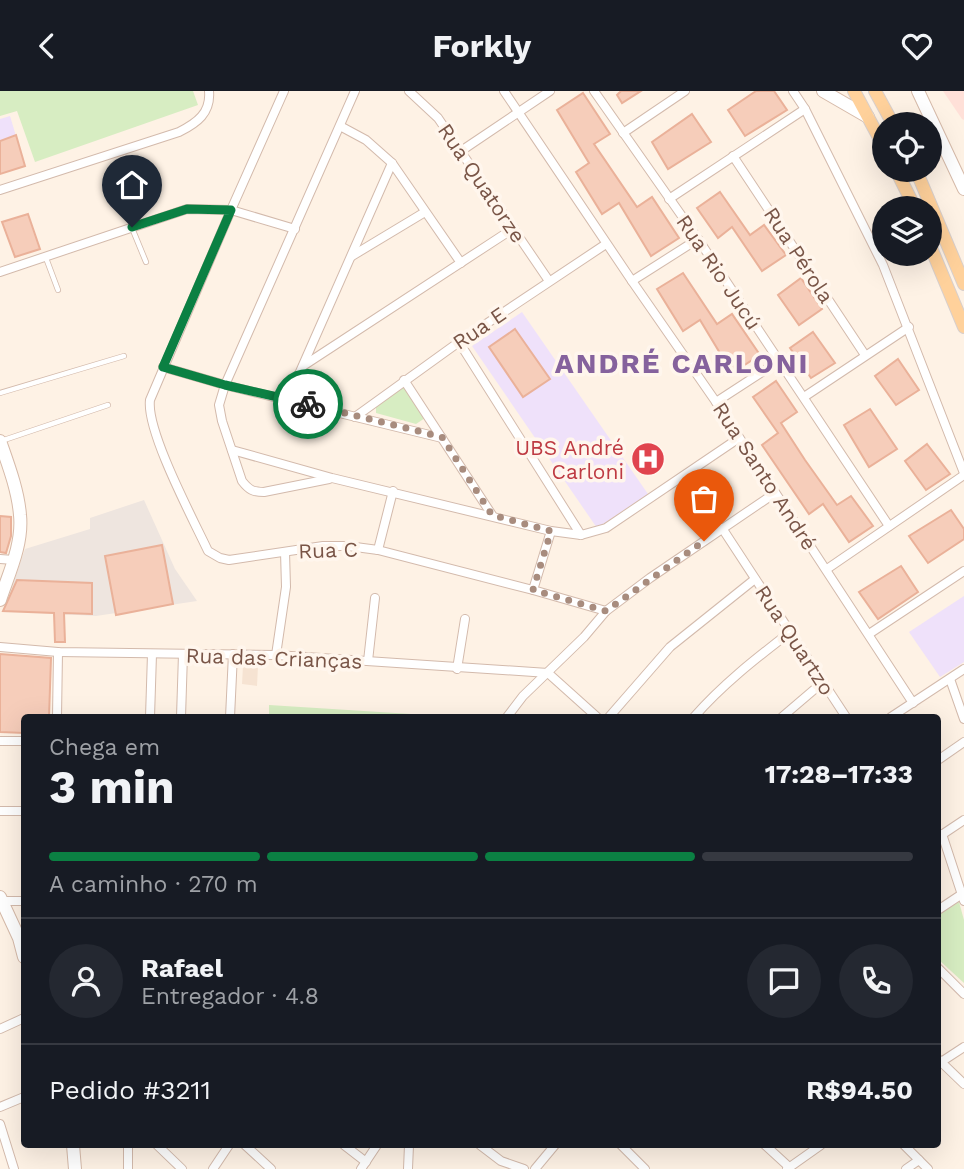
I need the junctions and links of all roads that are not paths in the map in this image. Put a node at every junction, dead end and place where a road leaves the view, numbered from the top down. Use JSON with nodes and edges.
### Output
{"nodes":[{"id":1,"x":284,"y":91,"type":"edge"},
{"id":2,"x":355,"y":91,"type":"edge"},
{"id":3,"x":409,"y":91,"type":"edge"},
{"id":4,"x":504,"y":91,"type":"edge"},
{"id":5,"x":550,"y":91,"type":"edge"},
{"id":6,"x":593,"y":91,"type":"edge"},
{"id":7,"x":685,"y":91,"type":"edge"},
{"id":8,"x":793,"y":91,"type":"edge"},
{"id":9,"x":823,"y":91,"type":"edge"},
{"id":10,"x":854,"y":91,"type":"edge"},
{"id":11,"x":875,"y":91,"type":"edge"},
{"id":12,"x":918,"y":91,"type":"edge"},
{"id":13,"x":210,"y":94,"type":"edge"},
{"id":14,"x":805,"y":109,"type":"junction"},
{"id":15,"x":519,"y":111,"type":"junction"},
{"id":16,"x":886,"y":112,"type":"edge"},
{"id":17,"x":868,"y":117,"type":"junction"},
{"id":18,"x":872,"y":124,"type":"edge"},
{"id":19,"x":340,"y":126,"type":"junction"},
{"id":20,"x":623,"y":133,"type":"junction"},
{"id":21,"x":461,"y":151,"type":"junction"},
{"id":22,"x":733,"y":156,"type":"junction"},
{"id":23,"x":391,"y":163,"type":"junction"},
{"id":24,"x":921,"y":182,"type":"edge"},
{"id":25,"x":964,"y":189,"type":"edge"},
{"id":26,"x":0,"y":190,"type":"edge"},
{"id":27,"x":669,"y":199,"type":"junction"},
{"id":28,"x":231,"y":210,"type":"junction"},
{"id":29,"x":425,"y":212,"type":"junction"},
{"id":30,"x":132,"y":227,"type":"junction"},
{"id":31,"x":513,"y":228,"type":"junction"},
{"id":32,"x":295,"y":229,"type":"junction"},
{"id":33,"x":698,"y":239,"type":"junction"},
{"id":34,"x":606,"y":244,"type":"junction"},
{"id":35,"x":352,"y":256,"type":"junction"},
{"id":36,"x":46,"y":257,"type":"junction"},
{"id":37,"x":146,"y":262,"type":"dead end"},
{"id":38,"x":461,"y":264,"type":"junction"},
{"id":39,"x":939,"y":266,"type":"edge"},
{"id":40,"x":0,"y":272,"type":"edge"},
{"id":41,"x":549,"y":281,"type":"junction"},
{"id":42,"x":632,"y":281,"type":"junction"},
{"id":43,"x":964,"y":284,"type":"edge"},
{"id":44,"x":58,"y":290,"type":"dead end"},
{"id":45,"x":909,"y":327,"type":"junction"},
{"id":46,"x":964,"y":327,"type":"edge"},
{"id":47,"x":459,"y":342,"type":"junction"},
{"id":48,"x":865,"y":355,"type":"junction"},
{"id":49,"x":124,"y":356,"type":"dead end"},
{"id":50,"x":779,"y":361,"type":"junction"},
{"id":51,"x":303,"y":366,"type":"junction"},
{"id":52,"x":163,"y":367,"type":"junction"},
{"id":53,"x":404,"y":380,"type":"junction"},
{"id":54,"x":225,"y":385,"type":"junction"},
{"id":55,"x":0,"y":393,"type":"edge"},
{"id":56,"x":804,"y":397,"type":"junction"},
{"id":57,"x":288,"y":399,"type":"junction"},
{"id":58,"x":716,"y":402,"type":"junction"},
{"id":59,"x":108,"y":405,"type":"dead end"},
{"id":60,"x":355,"y":417,"type":"junction"},
{"id":61,"x":442,"y":437,"type":"junction"},
{"id":62,"x":739,"y":438,"type":"junction"},
{"id":63,"x":0,"y":441,"type":"edge"},
{"id":64,"x":232,"y":450,"type":"junction"},
{"id":65,"x":964,"y":474,"type":"edge"},
{"id":66,"x":332,"y":478,"type":"junction"},
{"id":67,"x":393,"y":491,"type":"junction"},
{"id":68,"x":775,"y":493,"type":"junction"},
{"id":69,"x":492,"y":515,"type":"junction"},
{"id":70,"x":889,"y":526,"type":"junction"},
{"id":71,"x":722,"y":528,"type":"junction"},
{"id":72,"x":551,"y":531,"type":"junction"},
{"id":73,"x":581,"y":535,"type":"junction"},
{"id":74,"x":378,"y":550,"type":"junction"},
{"id":75,"x":285,"y":552,"type":"junction"},
{"id":76,"x":7,"y":559,"type":"edge"},
{"id":77,"x":827,"y":569,"type":"junction"},
{"id":78,"x":964,"y":571,"type":"edge"},
{"id":79,"x":755,"y":579,"type":"junction"},
{"id":80,"x":533,"y":590,"type":"junction"},
{"id":81,"x":375,"y":598,"type":"dead end"},
{"id":82,"x":0,"y":600,"type":"edge"},
{"id":83,"x":606,"y":611,"type":"junction"},
{"id":84,"x":465,"y":619,"type":"dead end"},
{"id":85,"x":789,"y":633,"type":"junction"},
{"id":86,"x":869,"y":634,"type":"junction"},
{"id":87,"x":0,"y":647,"type":"edge"},
{"id":88,"x":58,"y":652,"type":"junction"},
{"id":89,"x":152,"y":654,"type":"junction"},
{"id":90,"x":183,"y":654,"type":"junction"},
{"id":91,"x":233,"y":654,"type":"junction"},
{"id":92,"x":276,"y":655,"type":"junction"},
{"id":93,"x":369,"y":661,"type":"junction"},
{"id":94,"x":457,"y":669,"type":"junction"},
{"id":95,"x":964,"y":670,"type":"edge"},
{"id":96,"x":548,"y":673,"type":"junction"},
{"id":97,"x":950,"y":679,"type":"junction"},
{"id":98,"x":823,"y":682,"type":"junction"},
{"id":99,"x":913,"y":703,"type":"junction"},
{"id":100,"x":57,"y":714,"type":"edge"},
{"id":101,"x":150,"y":714,"type":"edge"},
{"id":102,"x":181,"y":714,"type":"edge"},
{"id":103,"x":230,"y":714,"type":"edge"},
{"id":104,"x":510,"y":714,"type":"edge"},
{"id":105,"x":594,"y":714,"type":"edge"},
{"id":106,"x":612,"y":714,"type":"edge"},
{"id":107,"x":697,"y":714,"type":"edge"},
{"id":108,"x":786,"y":714,"type":"edge"},
{"id":109,"x":844,"y":714,"type":"edge"},
{"id":110,"x":896,"y":714,"type":"edge"},
{"id":111,"x":964,"y":719,"type":"edge"},
{"id":112,"x":0,"y":741,"type":"edge"},
{"id":113,"x":21,"y":741,"type":"edge"},
{"id":114,"x":964,"y":742,"type":"edge"},
{"id":115,"x":941,"y":758,"type":"edge"},
{"id":116,"x":0,"y":811,"type":"edge"},
{"id":117,"x":21,"y":811,"type":"edge"},
{"id":118,"x":964,"y":820,"type":"edge"},
{"id":119,"x":941,"y":835,"type":"edge"},
{"id":120,"x":941,"y":839,"type":"edge"},
{"id":121,"x":963,"y":898,"type":"edge"},
{"id":122,"x":1,"y":899,"type":"edge"},
{"id":123,"x":21,"y":901,"type":"edge"},
{"id":124,"x":941,"y":909,"type":"edge"},
{"id":125,"x":21,"y":946,"type":"edge"},
{"id":126,"x":941,"y":971,"type":"edge"},
{"id":127,"x":964,"y":994,"type":"edge"},
{"id":128,"x":21,"y":1019,"type":"edge"},
{"id":129,"x":0,"y":1029,"type":"edge"},
{"id":130,"x":964,"y":1047,"type":"edge"},
{"id":131,"x":941,"y":1061,"type":"edge"},
{"id":132,"x":941,"y":1064,"type":"edge"},
{"id":133,"x":964,"y":1084,"type":"edge"},
{"id":134,"x":21,"y":1098,"type":"edge"},
{"id":135,"x":0,"y":1107,"type":"edge"},
{"id":136,"x":0,"y":1124,"type":"edge"},
{"id":137,"x":73,"y":1148,"type":"edge"},
{"id":138,"x":128,"y":1148,"type":"edge"},
{"id":139,"x":160,"y":1148,"type":"edge"},
{"id":140,"x":227,"y":1148,"type":"edge"},
{"id":141,"x":248,"y":1148,"type":"edge"},
{"id":142,"x":347,"y":1148,"type":"edge"},
{"id":143,"x":375,"y":1148,"type":"edge"},
{"id":144,"x":409,"y":1148,"type":"edge"},
{"id":145,"x":484,"y":1148,"type":"edge"},
{"id":146,"x":552,"y":1148,"type":"edge"},
{"id":147,"x":624,"y":1148,"type":"edge"},
{"id":148,"x":768,"y":1148,"type":"edge"},
{"id":149,"x":817,"y":1148,"type":"edge"},
{"id":150,"x":907,"y":1148,"type":"edge"},
{"id":151,"x":919,"y":1160,"type":"junction"},
{"id":152,"x":363,"y":1165,"type":"edge"},
{"id":153,"x":788,"y":1168,"type":"edge"},
{"id":154,"x":928,"y":1168,"type":"edge"},
{"id":155,"x":14,"y":1169,"type":"edge"},
{"id":156,"x":75,"y":1169,"type":"edge"},
{"id":157,"x":128,"y":1169,"type":"edge"},
{"id":158,"x":182,"y":1169,"type":"edge"},
{"id":159,"x":213,"y":1169,"type":"edge"},
{"id":160,"x":271,"y":1169,"type":"edge"},
{"id":161,"x":408,"y":1169,"type":"edge"},
{"id":162,"x":524,"y":1169,"type":"edge"},
{"id":163,"x":534,"y":1169,"type":"edge"},
{"id":164,"x":645,"y":1169,"type":"edge"},
{"id":165,"x":906,"y":1169,"type":"edge"}],
"edges":[{"from":1,"to":28,"type":"street"},
{"from":2,"to":19,"type":"street"},
{"from":3,"to":21,"type":"street","name":"Rua Quatorze"},
{"from":4,"to":15,"type":"street","name":"Rua Santo André"},
{"from":5,"to":15,"type":"street"},
{"from":6,"to":20,"type":"street","name":"Rua Rio Jucú"},
{"from":7,"to":20,"type":"street"},
{"from":8,"to":14,"type":"street"},
{"from":9,"to":17,"type":"street"},
{"from":10,"to":17,"type":"main road"},
{"from":11,"to":16,"type":"main road"},
{"from":12,"to":25,"type":"street"},
{"from":13,"to":26,"type":"street"},
{"from":14,"to":22,"type":"street"},
{"from":14,"to":45,"type":"street"},
{"from":15,"to":21,"type":"street"},
{"from":15,"to":34,"type":"street","name":"Rua Santo André"},
{"from":17,"to":18,"type":"main road"},
{"from":19,"to":23,"type":"street"},
{"from":19,"to":32,"type":"street"},
{"from":20,"to":27,"type":"street","name":"Rua Rio Jucú"},
{"from":21,"to":31,"type":"street","name":"Rua Quatorze"},
{"from":22,"to":27,"type":"street"},
{"from":22,"to":48,"type":"street","name":"Rua Pérola"},
{"from":23,"to":29,"type":"street"},
{"from":23,"to":35,"type":"street"},
{"from":24,"to":43,"type":"main road"},
{"from":27,"to":33,"type":"street","name":"Rua Rio Jucú"},
{"from":28,"to":30,"type":"street"},
{"from":28,"to":32,"type":"street"},
{"from":28,"to":52,"type":"street"},
{"from":29,"to":35,"type":"street"},
{"from":29,"to":38,"type":"street"},
{"from":30,"to":36,"type":"street"},
{"from":30,"to":37,"type":"lane"},
{"from":31,"to":38,"type":"street"},
{"from":31,"to":41,"type":"street","name":"Rua Quatorze"},
{"from":32,"to":54,"type":"street"},
{"from":33,"to":42,"type":"street"},
{"from":33,"to":50,"type":"street","name":"Rua Rio Jucú"},
{"from":34,"to":41,"type":"street","name":"Rua E"},
{"from":34,"to":42,"type":"street","name":"Rua Santo André"},
{"from":35,"to":51,"type":"street"},
{"from":36,"to":40,"type":"street"},
{"from":36,"to":44,"type":"lane"},
{"from":38,"to":51,"type":"street"},
{"from":39,"to":46,"type":"main road"},
{"from":41,"to":47,"type":"street","name":"Rua E"},
{"from":42,"to":58,"type":"street","name":"Rua Santo André"},
{"from":45,"to":48,"type":"street"},
{"from":45,"to":65,"type":"street"},
{"from":47,"to":53,"type":"street","name":"Rua E"},
{"from":47,"to":73,"type":"street"},
{"from":48,"to":56,"type":"street"},
{"from":49,"to":55,"type":"lane"},
{"from":50,"to":56,"type":"street","name":"Rua Rio Jucú"},
{"from":50,"to":58,"type":"street"},
{"from":51,"to":57,"type":"street"},
{"from":52,"to":54,"type":"street"},
{"from":52,"to":75,"type":"street","name":"Rua C"},
{"from":53,"to":60,"type":"street","name":"Rua E"},
{"from":53,"to":61,"type":"street"},
{"from":54,"to":57,"type":"street"},
{"from":54,"to":64,"type":"street"},
{"from":56,"to":70,"type":"street","name":"Rua Rio Jucú"},
{"from":57,"to":60,"type":"street"},
{"from":58,"to":62,"type":"street","name":"Rua Santo André"},
{"from":59,"to":63,"type":"lane"},
{"from":60,"to":61,"type":"street"},
{"from":61,"to":69,"type":"street"},
{"from":62,"to":68,"type":"street","name":"Rua Santo André"},
{"from":62,"to":73,"type":"street"},
{"from":63,"to":76,"type":"street"},
{"from":64,"to":66,"type":"street"},
{"from":64,"to":66,"type":"street"},
{"from":65,"to":70,"type":"street"},
{"from":66,"to":67,"type":"street"},
{"from":67,"to":69,"type":"street"},
{"from":67,"to":74,"type":"street"},
{"from":68,"to":71,"type":"street"},
{"from":68,"to":77,"type":"street","name":"Rua Santo André"},
{"from":69,"to":72,"type":"street"},
{"from":70,"to":77,"type":"street"},
{"from":71,"to":79,"type":"street","name":"Rua Quartzo"},
{"from":71,"to":83,"type":"street"},
{"from":72,"to":73,"type":"street"},
{"from":72,"to":80,"type":"street"},
{"from":74,"to":75,"type":"street","name":"Rua C"},
{"from":74,"to":80,"type":"street","name":"Rua C"},
{"from":75,"to":92,"type":"street"},
{"from":76,"to":82,"type":"street"},
{"from":77,"to":86,"type":"street","name":"Rua Santo André"},
{"from":78,"to":86,"type":"street"},
{"from":79,"to":85,"type":"street","name":"Rua Quartzo"},
{"from":79,"to":106,"type":"street"},
{"from":80,"to":83,"type":"street","name":"Rua C"},
{"from":81,"to":93,"type":"street"},
{"from":83,"to":96,"type":"street"},
{"from":84,"to":94,"type":"street"},
{"from":85,"to":98,"type":"street","name":"Rua Quartzo"},
{"from":85,"to":107,"type":"street"},
{"from":86,"to":99,"type":"street","name":"Rua Santo André"},
{"from":87,"to":88,"type":"street","name":"Rua das Crianças"},
{"from":88,"to":89,"type":"street","name":"Rua das Crianças"},
{"from":88,"to":100,"type":"street"},
{"from":89,"to":90,"type":"street","name":"Rua das Crianças"},
{"from":89,"to":101,"type":"street"},
{"from":90,"to":91,"type":"street","name":"Rua das Crianças"},
{"from":90,"to":102,"type":"street"},
{"from":91,"to":92,"type":"street","name":"Rua das Crianças"},
{"from":91,"to":103,"type":"street"},
{"from":92,"to":93,"type":"street","name":"Rua das Crianças"},
{"from":93,"to":94,"type":"street","name":"Rua das Crianças"},
{"from":94,"to":96,"type":"street","name":"Rua das Crianças"},
{"from":95,"to":97,"type":"street"},
{"from":96,"to":104,"type":"street"},
{"from":96,"to":105,"type":"street"},
{"from":97,"to":99,"type":"street"},
{"from":97,"to":111,"type":"street"},
{"from":98,"to":108,"type":"street"},
{"from":98,"to":109,"type":"street","name":"Rua Quartzo"},
{"from":99,"to":110,"type":"street"},
{"from":112,"to":113,"type":"street"},
{"from":114,"to":115,"type":"street"},
{"from":116,"to":117,"type":"street"},
{"from":118,"to":119,"type":"street"},
{"from":120,"to":121,"type":"street"},
{"from":121,"to":124,"type":"street"},
{"from":122,"to":123,"type":"street"},
{"from":122,"to":125,"type":"street"},
{"from":126,"to":127,"type":"street"},
{"from":128,"to":129,"type":"street"},
{"from":130,"to":131,"type":"street"},
{"from":132,"to":133,"type":"street"},
{"from":134,"to":135,"type":"street"},
{"from":136,"to":155,"type":"street"},
{"from":137,"to":156,"type":"street"},
{"from":138,"to":157,"type":"street"},
{"from":139,"to":158,"type":"street"},
{"from":140,"to":159,"type":"street"},
{"from":141,"to":160,"type":"street"},
{"from":142,"to":152,"type":"street"},
{"from":143,"to":152,"type":"street"},
{"from":144,"to":161,"type":"street"},
{"from":145,"to":162,"type":"street"},
{"from":146,"to":163,"type":"street"},
{"from":147,"to":164,"type":"street"},
{"from":148,"to":153,"type":"street"},
{"from":149,"to":153,"type":"street"},
{"from":150,"to":151,"type":"street"},
{"from":151,"to":154,"type":"street"},
{"from":151,"to":165,"type":"street"}]}
